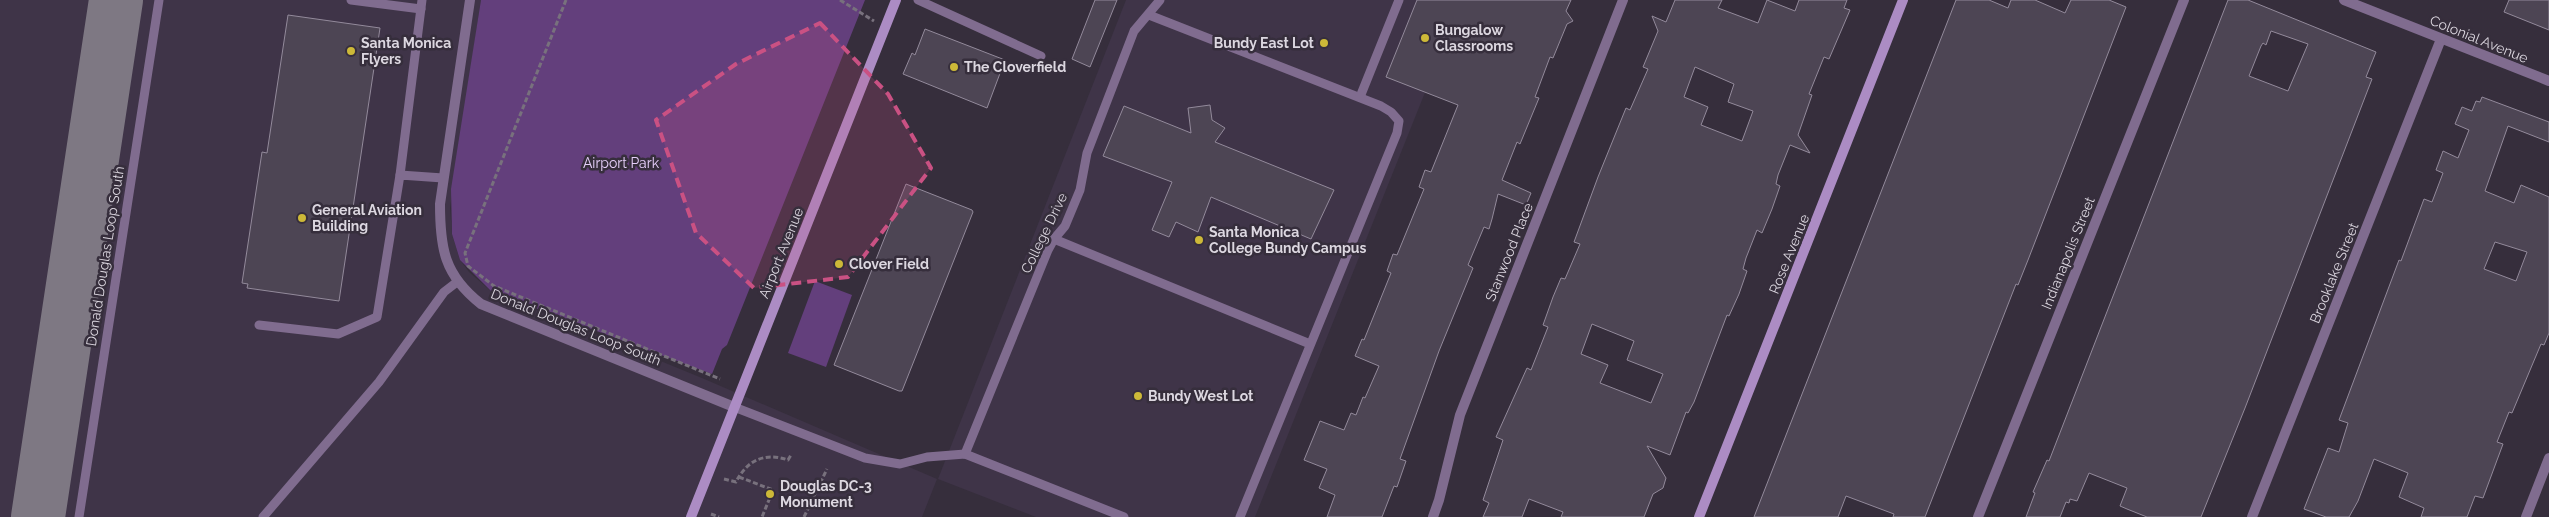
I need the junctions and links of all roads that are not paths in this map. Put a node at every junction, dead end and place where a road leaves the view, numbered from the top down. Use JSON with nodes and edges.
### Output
{"nodes":[{"id":1,"x":158,"y":0,"type":"edge"},
{"id":2,"x":351,"y":0,"type":"edge"},
{"id":3,"x":470,"y":0,"type":"edge"},
{"id":4,"x":896,"y":0,"type":"edge"},
{"id":5,"x":918,"y":0,"type":"edge"},
{"id":6,"x":1160,"y":0,"type":"edge"},
{"id":7,"x":1400,"y":0,"type":"edge"},
{"id":8,"x":1624,"y":0,"type":"edge"},
{"id":9,"x":1903,"y":0,"type":"edge"},
{"id":10,"x":2184,"y":0,"type":"edge"},
{"id":11,"x":2344,"y":0,"type":"edge"},
{"id":12,"x":421,"y":4,"type":"edge"},
{"id":13,"x":1149,"y":15,"type":"junction"},
{"id":14,"x":2441,"y":39,"type":"junction"},
{"id":15,"x":1041,"y":56,"type":"dead end"},
{"id":16,"x":2549,"y":81,"type":"edge"},
{"id":17,"x":1360,"y":97,"type":"junction"},
{"id":18,"x":400,"y":175,"type":"junction"},
{"id":19,"x":443,"y":178,"type":"junction"},
{"id":20,"x":1054,"y":239,"type":"junction"},
{"id":21,"x":457,"y":282,"type":"junction"},
{"id":22,"x":259,"y":325,"type":"dead end"},
{"id":23,"x":1310,"y":344,"type":"junction"},
{"id":24,"x":734,"y":407,"type":"junction"},
{"id":25,"x":964,"y":454,"type":"junction"},
{"id":26,"x":2549,"y":458,"type":"edge"},
{"id":27,"x":79,"y":517,"type":"edge"},
{"id":28,"x":263,"y":517,"type":"edge"},
{"id":29,"x":691,"y":517,"type":"edge"},
{"id":30,"x":1124,"y":517,"type":"edge"},
{"id":31,"x":1240,"y":517,"type":"edge"},
{"id":32,"x":1433,"y":517,"type":"edge"},
{"id":33,"x":1699,"y":517,"type":"edge"},
{"id":34,"x":1978,"y":517,"type":"edge"},
{"id":35,"x":2252,"y":517,"type":"edge"},
{"id":36,"x":2526,"y":517,"type":"edge"}],
"edges":[{"from":1,"to":27,"type":"lane","name":"Donald Douglas Loop South"},
{"from":2,"to":12,"type":"lane"},
{"from":3,"to":19,"type":"street","name":"Donald Douglas Loop South"},
{"from":4,"to":24,"type":"street","name":"Airport Avenue"},
{"from":5,"to":15,"type":"lane"},
{"from":6,"to":13,"type":"lane","name":"College Drive"},
{"from":7,"to":17,"type":"lane"},
{"from":8,"to":32,"type":"street","name":"Stanwood Place"},
{"from":9,"to":33,"type":"street","name":"Rose Avenue"},
{"from":10,"to":34,"type":"street","name":"Indianapolis Street"},
{"from":11,"to":14,"type":"street","name":"Colonial Avenue"},
{"from":12,"to":18,"type":"lane"},
{"from":13,"to":17,"type":"lane"},
{"from":13,"to":20,"type":"lane","name":"College Drive"},
{"from":14,"to":16,"type":"street","name":"Colonial Avenue"},
{"from":14,"to":35,"type":"street","name":"Brooklake Street"},
{"from":17,"to":23,"type":"lane"},
{"from":18,"to":19,"type":"lane"},
{"from":18,"to":22,"type":"lane"},
{"from":19,"to":21,"type":"street","name":"Donald Douglas Loop South"},
{"from":20,"to":23,"type":"lane"},
{"from":20,"to":25,"type":"lane","name":"College Drive"},
{"from":21,"to":24,"type":"street","name":"Donald Douglas Loop South"},
{"from":21,"to":28,"type":"lane"},
{"from":23,"to":31,"type":"lane"},
{"from":24,"to":25,"type":"lane"},
{"from":24,"to":29,"type":"street","name":"Airport Avenue"},
{"from":25,"to":30,"type":"lane"},
{"from":26,"to":36,"type":"street"}]}
